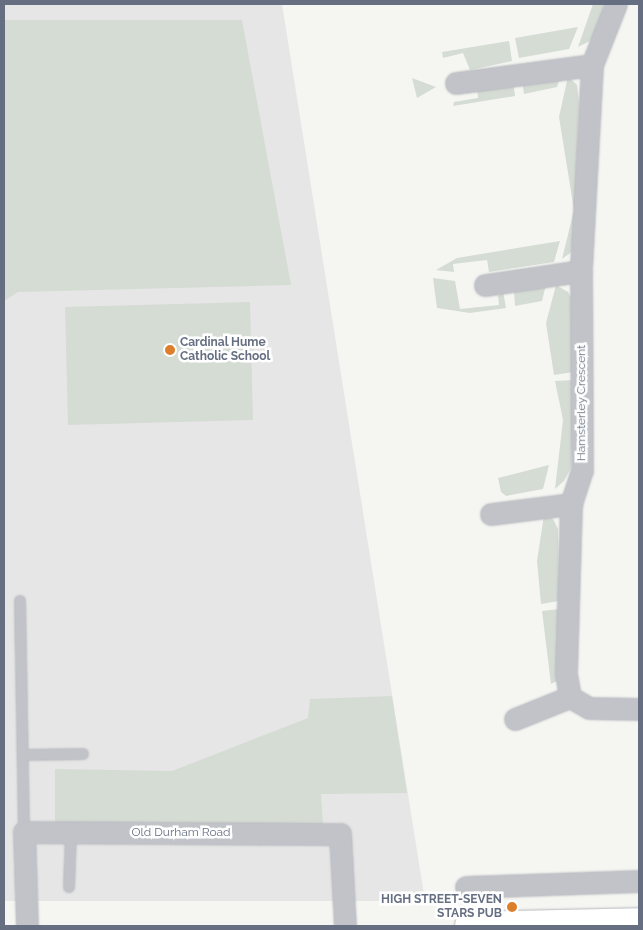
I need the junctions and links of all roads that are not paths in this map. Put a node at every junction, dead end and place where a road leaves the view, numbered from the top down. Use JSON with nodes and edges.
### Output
{"nodes":[{"id":1,"x":616,"y":4,"type":"edge"},
{"id":2,"x":592,"y":65,"type":"junction"},
{"id":3,"x":456,"y":83,"type":"dead end"},
{"id":4,"x":581,"y":271,"type":"junction"},
{"id":5,"x":485,"y":285,"type":"dead end"},
{"id":6,"x":571,"y":504,"type":"junction"},
{"id":7,"x":492,"y":514,"type":"dead end"},
{"id":8,"x":20,"y":600,"type":"dead end"},
{"id":9,"x":570,"y":696,"type":"junction"},
{"id":10,"x":639,"y":709,"type":"edge"},
{"id":11,"x":516,"y":719,"type":"dead end"},
{"id":12,"x":83,"y":754,"type":"dead end"},
{"id":13,"x":23,"y":755,"type":"junction"},
{"id":14,"x":24,"y":832,"type":"junction"},
{"id":15,"x":71,"y":832,"type":"junction"},
{"id":16,"x":639,"y":881,"type":"edge"},
{"id":17,"x":69,"y":887,"type":"dead end"},
{"id":18,"x":466,"y":887,"type":"dead end"},
{"id":19,"x":639,"y":922,"type":"edge"},
{"id":20,"x":27,"y":926,"type":"edge"},
{"id":21,"x":345,"y":926,"type":"edge"},
{"id":22,"x":469,"y":926,"type":"edge"}],
"edges":[{"from":1,"to":2,"type":"street","name":"Hamsterley Crescent"},
{"from":2,"to":3,"type":"street"},
{"from":2,"to":4,"type":"street","name":"Hamsterley Crescent"},
{"from":4,"to":5,"type":"street"},
{"from":4,"to":6,"type":"street","name":"Hamsterley Crescent"},
{"from":6,"to":7,"type":"street"},
{"from":6,"to":9,"type":"street","name":"Hamsterley Crescent"},
{"from":8,"to":13,"type":"lane"},
{"from":9,"to":10,"type":"street"},
{"from":9,"to":11,"type":"street"},
{"from":12,"to":13,"type":"lane"},
{"from":13,"to":14,"type":"lane"},
{"from":14,"to":15,"type":"street","name":"Old Durham Road"},
{"from":14,"to":20,"type":"street"},
{"from":15,"to":17,"type":"lane"},
{"from":15,"to":21,"type":"street","name":"Old Durham Road"},
{"from":16,"to":18,"type":"street"},
{"from":19,"to":22,"type":"main road"}]}
